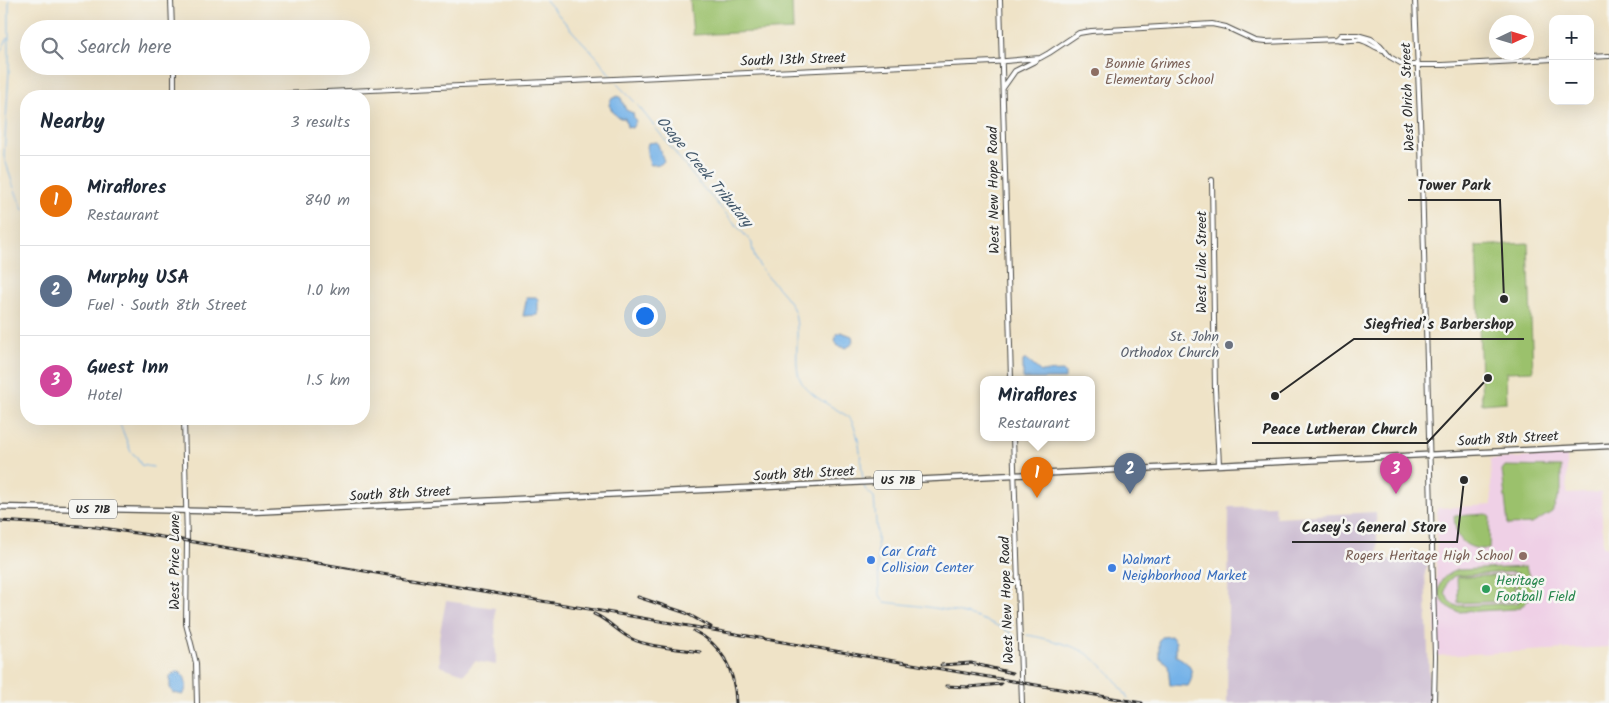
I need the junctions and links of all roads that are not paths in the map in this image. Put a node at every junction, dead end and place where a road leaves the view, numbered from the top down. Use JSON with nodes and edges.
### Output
{"nodes":[{"id":1,"x":171,"y":0,"type":"edge"},
{"id":2,"x":1000,"y":0,"type":"edge"},
{"id":3,"x":1415,"y":0,"type":"edge"},
{"id":4,"x":172,"y":20,"type":"edge"},
{"id":5,"x":1609,"y":56,"type":"edge"},
{"id":6,"x":1594,"y":57,"type":"edge"},
{"id":7,"x":1040,"y":58,"type":"junction"},
{"id":8,"x":1549,"y":59,"type":"edge"},
{"id":9,"x":1002,"y":61,"type":"junction"},
{"id":10,"x":1418,"y":66,"type":"junction"},
{"id":11,"x":174,"y":75,"type":"edge"},
{"id":12,"x":1003,"y":88,"type":"junction"},
{"id":13,"x":174,"y":90,"type":"edge"},
{"id":14,"x":370,"y":90,"type":"edge"},
{"id":15,"x":1212,"y":180,"type":"dead end"},
{"id":16,"x":1012,"y":376,"type":"edge"},
{"id":17,"x":184,"y":425,"type":"edge"},
{"id":18,"x":1013,"y":441,"type":"edge"},
{"id":19,"x":1609,"y":446,"type":"edge"},
{"id":20,"x":1430,"y":454,"type":"junction"},
{"id":21,"x":1218,"y":464,"type":"junction"},
{"id":22,"x":1014,"y":475,"type":"junction"},
{"id":23,"x":0,"y":507,"type":"edge"},
{"id":24,"x":186,"y":511,"type":"junction"},
{"id":25,"x":197,"y":703,"type":"edge"},
{"id":26,"x":1022,"y":703,"type":"edge"},
{"id":27,"x":1434,"y":703,"type":"edge"}],
"edges":[{"from":1,"to":4,"type":"street"},
{"from":2,"to":9,"type":"street","name":"West New Hope Road"},
{"from":3,"to":10,"type":"street","name":"West Olrich Street"},
{"from":5,"to":6,"type":"street"},
{"from":7,"to":9,"type":"street","name":"South 13th Street"},
{"from":7,"to":10,"type":"street","name":"South 13th Street"},
{"from":7,"to":12,"type":"street"},
{"from":8,"to":10,"type":"street","name":"South 13th Street"},
{"from":9,"to":12,"type":"street","name":"West New Hope Road"},
{"from":9,"to":14,"type":"street","name":"South 13th Street"},
{"from":10,"to":20,"type":"street","name":"West Olrich Street"},
{"from":11,"to":13,"type":"street"},
{"from":12,"to":16,"type":"street","name":"West New Hope Road"},
{"from":15,"to":21,"type":"street","name":"West Lilac Street"},
{"from":17,"to":24,"type":"street","name":"West Price Lane"},
{"from":18,"to":22,"type":"street","name":"West New Hope Road"},
{"from":19,"to":20,"type":"main road","name":"South 8th Street","number":"US 71B"},
{"from":20,"to":21,"type":"main road","name":"South 8th Street","number":"US 71B"},
{"from":20,"to":27,"type":"street","name":"West Olrich Street"},
{"from":21,"to":22,"type":"main road","name":"South 8th Street","number":"US 71B"},
{"from":22,"to":24,"type":"main road","name":"South 8th Street","number":"US 71B"},
{"from":22,"to":26,"type":"street","name":"West New Hope Road"},
{"from":23,"to":24,"type":"main road","name":"South 8th Street","number":"US 71B"},
{"from":24,"to":25,"type":"street","name":"West Price Lane"}]}
